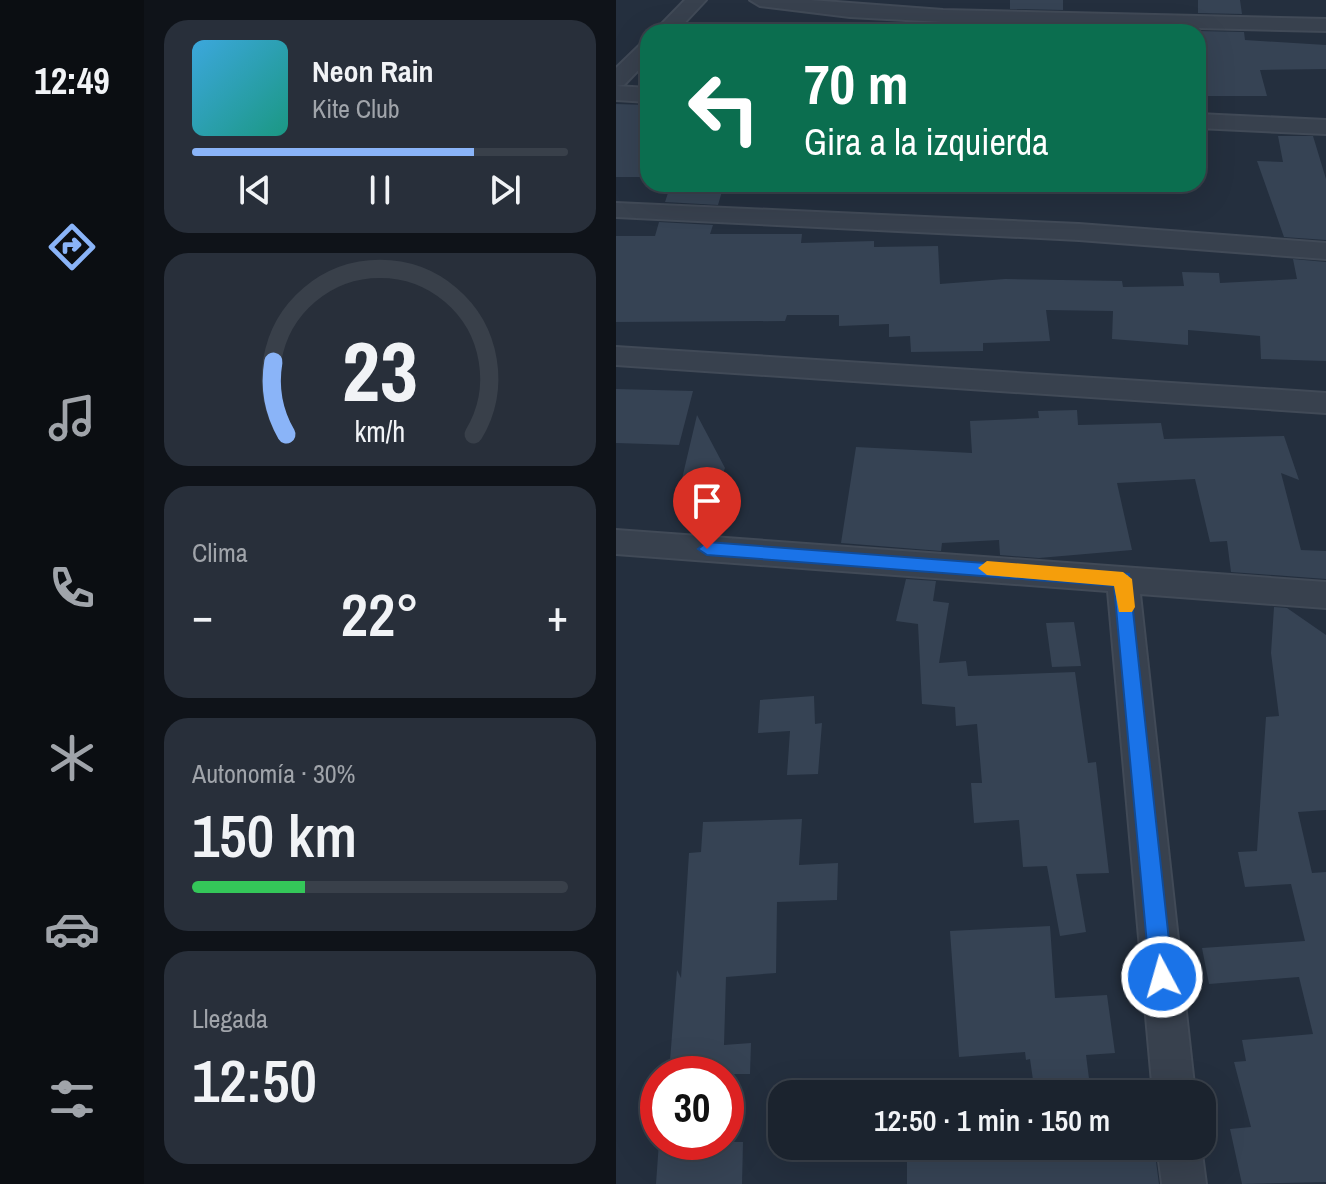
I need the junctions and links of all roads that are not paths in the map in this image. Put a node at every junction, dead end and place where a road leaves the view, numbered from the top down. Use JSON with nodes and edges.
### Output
{"nodes":[{"id":1,"x":696,"y":0,"type":"edge"},
{"id":2,"x":760,"y":0,"type":"edge"},
{"id":3,"x":672,"y":24,"type":"edge"},
{"id":4,"x":1326,"y":25,"type":"edge"},
{"id":5,"x":640,"y":56,"type":"edge"},
{"id":6,"x":616,"y":80,"type":"edge"},
{"id":7,"x":616,"y":93,"type":"edge"},
{"id":8,"x":640,"y":94,"type":"edge"},
{"id":9,"x":1206,"y":121,"type":"edge"},
{"id":10,"x":1326,"y":127,"type":"edge"},
{"id":11,"x":616,"y":210,"type":"edge"},
{"id":12,"x":1326,"y":251,"type":"edge"},
{"id":13,"x":616,"y":356,"type":"edge"},
{"id":14,"x":1326,"y":403,"type":"edge"},
{"id":15,"x":616,"y":542,"type":"edge"},
{"id":16,"x":1123,"y":579,"type":"junction"},
{"id":17,"x":1326,"y":595,"type":"edge"},
{"id":18,"x":1173,"y":1080,"type":"edge"},
{"id":19,"x":1181,"y":1160,"type":"edge"},
{"id":20,"x":1184,"y":1184,"type":"edge"}],
"edges":[{"from":1,"to":3,"type":"street"},
{"from":2,"to":4,"type":"street"},
{"from":5,"to":6,"type":"street"},
{"from":7,"to":8,"type":"street"},
{"from":9,"to":10,"type":"street"},
{"from":11,"to":12,"type":"street"},
{"from":13,"to":14,"type":"street"},
{"from":15,"to":16,"type":"street"},
{"from":16,"to":17,"type":"street"},
{"from":16,"to":18,"type":"street"},
{"from":19,"to":20,"type":"street"}]}
